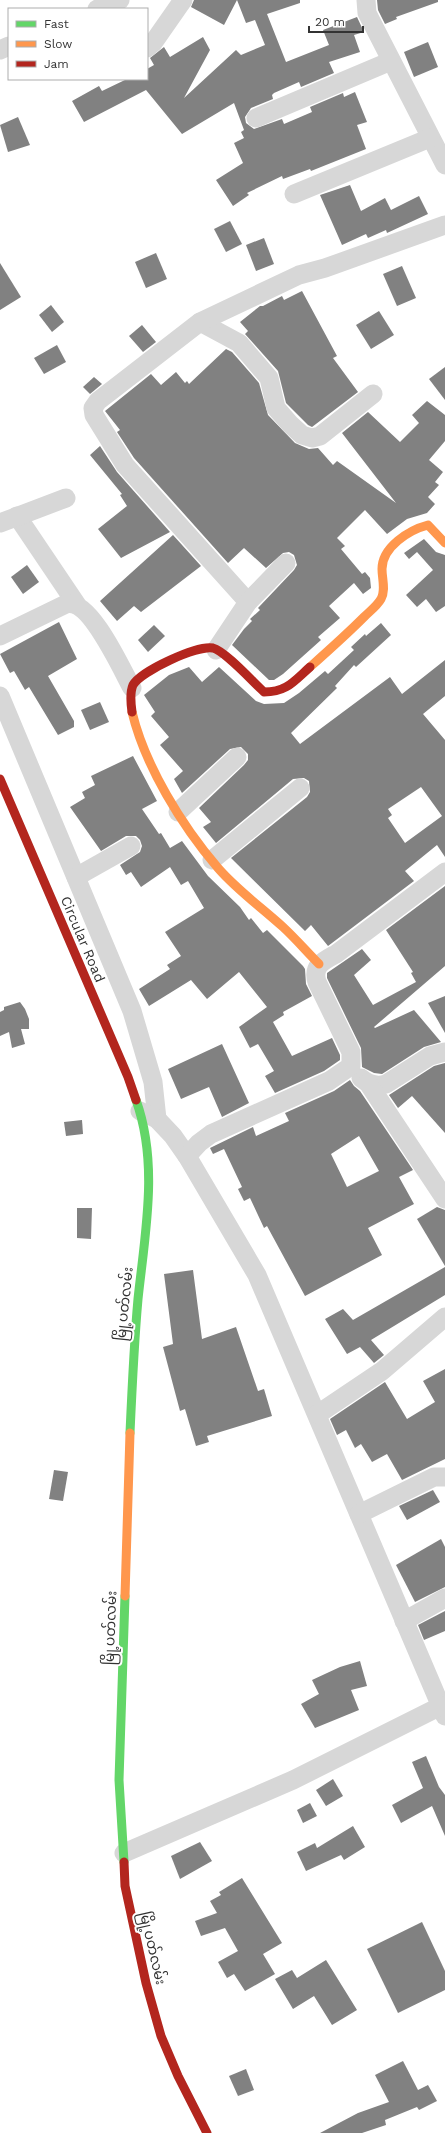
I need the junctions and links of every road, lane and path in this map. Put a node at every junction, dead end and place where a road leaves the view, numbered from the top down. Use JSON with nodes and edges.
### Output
{"nodes":[{"id":1,"x":120,"y":0,"type":"edge"},
{"id":2,"x":183,"y":0,"type":"edge"},
{"id":3,"x":366,"y":0,"type":"edge"},
{"id":4,"x":100,"y":8,"type":"edge"},
{"id":5,"x":148,"y":47,"type":"edge"},
{"id":6,"x":390,"y":61,"type":"junction"},
{"id":7,"x":256,"y":118,"type":"dead end"},
{"id":8,"x":430,"y":138,"type":"junction"},
{"id":9,"x":445,"y":165,"type":"edge"},
{"id":10,"x":294,"y":194,"type":"dead end"},
{"id":11,"x":445,"y":225,"type":"edge"},
{"id":12,"x":200,"y":322,"type":"junction"},
{"id":13,"x":373,"y":394,"type":"dead end"},
{"id":14,"x":66,"y":498,"type":"dead end"},
{"id":15,"x":9,"y":519,"type":"edge"},
{"id":16,"x":445,"y":543,"type":"edge"},
{"id":17,"x":286,"y":563,"type":"dead end"},
{"id":18,"x":248,"y":602,"type":"junction"},
{"id":19,"x":77,"y":605,"type":"junction"},
{"id":20,"x":0,"y":636,"type":"edge"},
{"id":21,"x":216,"y":650,"type":"junction"},
{"id":22,"x":132,"y":688,"type":"junction"},
{"id":23,"x":0,"y":696,"type":"edge"},
{"id":24,"x":237,"y":757,"type":"dead end"},
{"id":25,"x":0,"y":779,"type":"edge"},
{"id":26,"x":300,"y":788,"type":"dead end"},
{"id":27,"x":178,"y":812,"type":"junction"},
{"id":28,"x":131,"y":846,"type":"dead end"},
{"id":29,"x":212,"y":860,"type":"junction"},
{"id":30,"x":445,"y":872,"type":"edge"},
{"id":31,"x":76,"y":877,"type":"junction"},
{"id":32,"x":319,"y":964,"type":"junction"},
{"id":33,"x":445,"y":1052,"type":"edge"},
{"id":34,"x":351,"y":1066,"type":"junction"},
{"id":35,"x":368,"y":1083,"type":"junction"},
{"id":36,"x":140,"y":1111,"type":"junction"},
{"id":37,"x":157,"y":1119,"type":"junction"},
{"id":38,"x":187,"y":1156,"type":"junction"},
{"id":39,"x":445,"y":1199,"type":"edge"},
{"id":40,"x":445,"y":1317,"type":"edge"},
{"id":41,"x":318,"y":1414,"type":"junction"},
{"id":42,"x":445,"y":1477,"type":"edge"},
{"id":43,"x":359,"y":1514,"type":"junction"},
{"id":44,"x":445,"y":1598,"type":"edge"},
{"id":45,"x":404,"y":1621,"type":"junction"},
{"id":46,"x":443,"y":1711,"type":"edge"},
{"id":47,"x":124,"y":1853,"type":"junction"},
{"id":48,"x":207,"y":2133,"type":"edge"}],
"edges":[{"from":1,"to":4,"type":"street"},
{"from":2,"to":5,"type":"street"},
{"from":3,"to":6,"type":"street"},
{"from":6,"to":7,"type":"street"},
{"from":6,"to":8,"type":"street"},
{"from":8,"to":9,"type":"street"},
{"from":8,"to":10,"type":"street"},
{"from":11,"to":12,"type":"street"},
{"from":12,"to":13,"type":"street"},
{"from":12,"to":18,"type":"street"},
{"from":14,"to":15,"type":"street"},
{"from":15,"to":19,"type":"street"},
{"from":16,"to":21,"type":"main road"},
{"from":17,"to":18,"type":"street"},
{"from":18,"to":21,"type":"street"},
{"from":19,"to":20,"type":"street"},
{"from":19,"to":22,"type":"street"},
{"from":21,"to":22,"type":"main road"},
{"from":22,"to":27,"type":"main road"},
{"from":23,"to":31,"type":"street"},
{"from":24,"to":27,"type":"street"},
{"from":25,"to":36,"type":"main road","name":"Circular Road"},
{"from":26,"to":29,"type":"street"},
{"from":27,"to":29,"type":"main road"},
{"from":28,"to":31,"type":"street"},
{"from":29,"to":32,"type":"main road"},
{"from":30,"to":32,"type":"street"},
{"from":31,"to":37,"type":"street"},
{"from":32,"to":34,"type":"street"},
{"from":33,"to":35,"type":"street"},
{"from":34,"to":35,"type":"street"},
{"from":34,"to":38,"type":"street"},
{"from":35,"to":39,"type":"street"},
{"from":36,"to":37,"type":"street"},
{"from":36,"to":47,"type":"main road","name":"မြို့ပတ်လမ်း"},
{"from":37,"to":38,"type":"street"},
{"from":38,"to":41,"type":"street"},
{"from":40,"to":41,"type":"street"},
{"from":41,"to":43,"type":"street"},
{"from":42,"to":43,"type":"street"},
{"from":43,"to":45,"type":"street"},
{"from":44,"to":45,"type":"street"},
{"from":45,"to":46,"type":"street"},
{"from":46,"to":47,"type":"street"},
{"from":47,"to":48,"type":"main road","name":"မြို့ပတ်လမ်း"}]}
